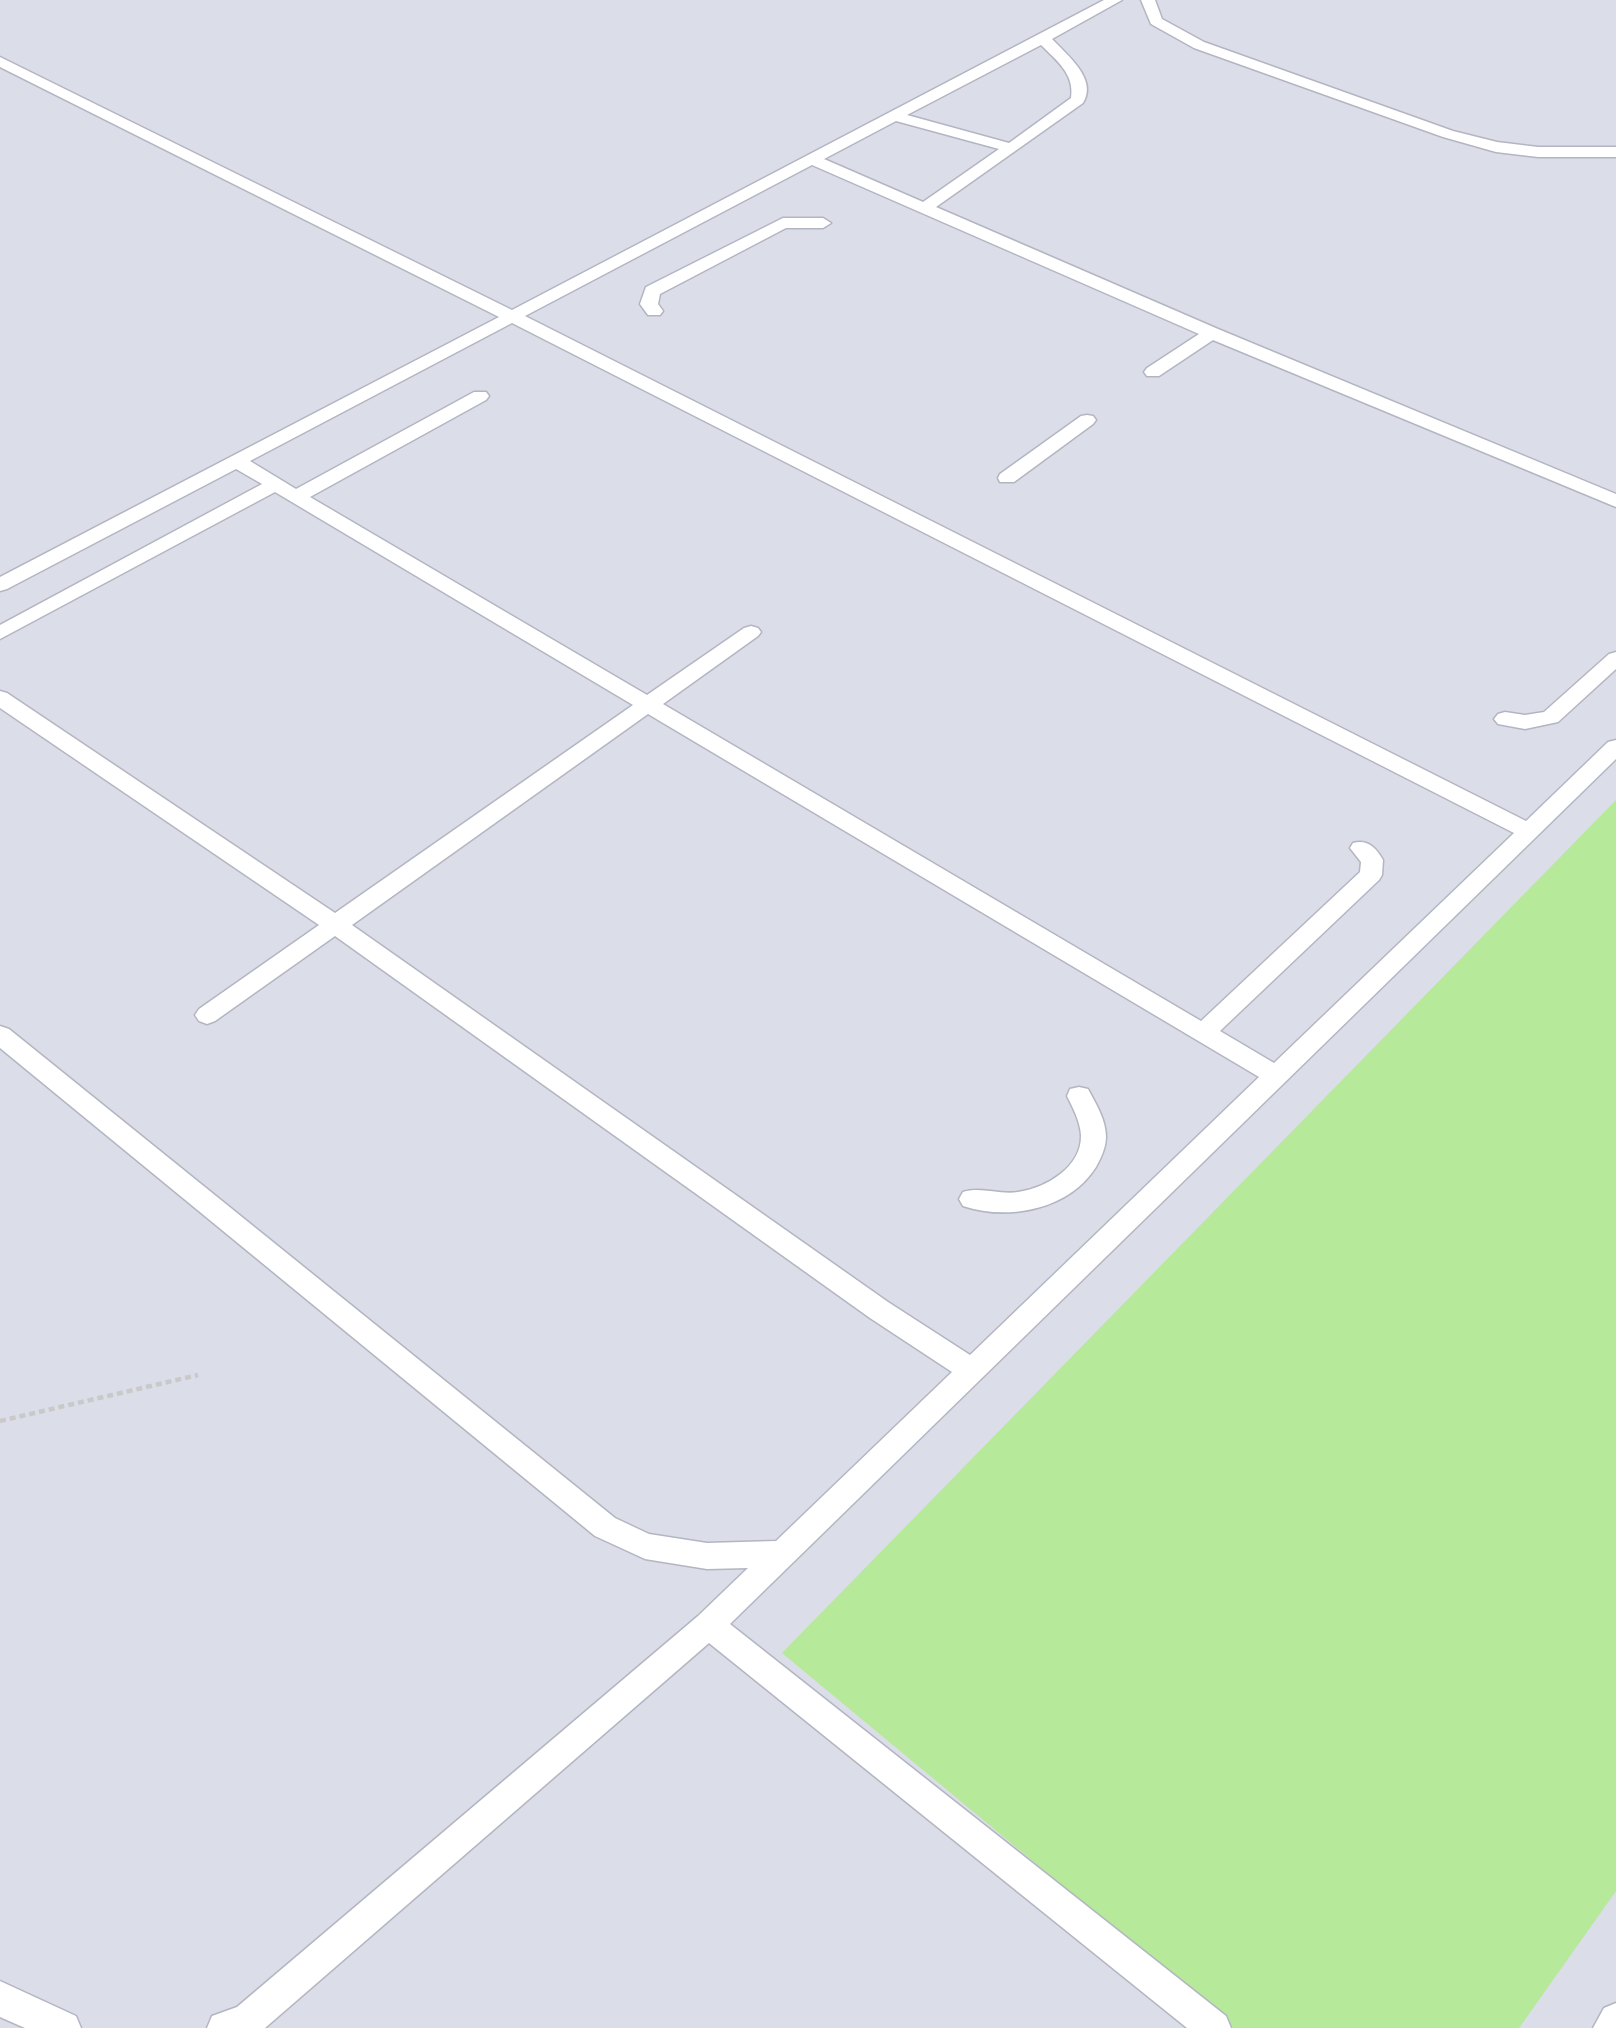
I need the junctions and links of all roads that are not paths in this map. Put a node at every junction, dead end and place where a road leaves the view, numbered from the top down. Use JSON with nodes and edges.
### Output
{"nodes":[{"id":1,"x":1115,"y":0,"type":"edge"},
{"id":2,"x":1148,"y":0,"type":"edge"},
{"id":3,"x":1042,"y":38,"type":"junction"},
{"id":4,"x":0,"y":61,"type":"edge"},
{"id":5,"x":894,"y":116,"type":"junction"},
{"id":6,"x":1011,"y":148,"type":"junction"},
{"id":7,"x":1616,"y":152,"type":"edge"},
{"id":8,"x":811,"y":159,"type":"junction"},
{"id":9,"x":924,"y":208,"type":"junction"},
{"id":10,"x":823,"y":223,"type":"dead end"},
{"id":11,"x":654,"y":311,"type":"dead end"},
{"id":12,"x":511,"y":316,"type":"junction"},
{"id":13,"x":1212,"y":333,"type":"junction"},
{"id":14,"x":1153,"y":372,"type":"dead end"},
{"id":15,"x":480,"y":396,"type":"dead end"},
{"id":16,"x":1087,"y":420,"type":"dead end"},
{"id":17,"x":236,"y":461,"type":"junction"},
{"id":18,"x":1007,"y":478,"type":"dead end"},
{"id":19,"x":275,"y":485,"type":"junction"},
{"id":20,"x":295,"y":497,"type":"junction"},
{"id":21,"x":1616,"y":501,"type":"edge"},
{"id":22,"x":0,"y":585,"type":"edge"},
{"id":23,"x":751,"y":632,"type":"dead end"},
{"id":24,"x":0,"y":633,"type":"edge"},
{"id":25,"x":1616,"y":658,"type":"edge"},
{"id":26,"x":0,"y":698,"type":"edge"},
{"id":27,"x":647,"y":705,"type":"junction"},
{"id":28,"x":1505,"y":719,"type":"dead end"},
{"id":29,"x":1616,"y":747,"type":"edge"},
{"id":30,"x":1528,"y":831,"type":"junction"},
{"id":31,"x":1361,"y":848,"type":"dead end"},
{"id":32,"x":336,"y":925,"type":"junction"},
{"id":33,"x":207,"y":1015,"type":"dead end"},
{"id":34,"x":1203,"y":1034,"type":"junction"},
{"id":35,"x":0,"y":1035,"type":"edge"},
{"id":36,"x":1276,"y":1076,"type":"junction"},
{"id":37,"x":1079,"y":1096,"type":"dead end"},
{"id":38,"x":972,"y":1199,"type":"dead end"},
{"id":39,"x":972,"y":1371,"type":"junction"},
{"id":40,"x":783,"y":1554,"type":"junction"},
{"id":41,"x":709,"y":1625,"type":"junction"},
{"id":42,"x":0,"y":1998,"type":"edge"},
{"id":43,"x":1616,"y":2020,"type":"edge"},
{"id":44,"x":64,"y":2028,"type":"edge"},
{"id":45,"x":224,"y":2028,"type":"edge"},
{"id":46,"x":1214,"y":2028,"type":"edge"},
{"id":47,"x":1610,"y":2028,"type":"edge"}],
"edges":[{"from":1,"to":3,"type":"lane"},
{"from":2,"to":7,"type":"lane"},
{"from":3,"to":5,"type":"lane"},
{"from":3,"to":6,"type":"lane"},
{"from":4,"to":12,"type":"lane"},
{"from":5,"to":6,"type":"lane"},
{"from":5,"to":8,"type":"lane"},
{"from":6,"to":9,"type":"lane"},
{"from":8,"to":9,"type":"lane"},
{"from":8,"to":12,"type":"lane"},
{"from":9,"to":13,"type":"lane"},
{"from":10,"to":11,"type":"lane"},
{"from":12,"to":17,"type":"lane"},
{"from":12,"to":30,"type":"lane"},
{"from":13,"to":14,"type":"lane"},
{"from":13,"to":21,"type":"lane"},
{"from":15,"to":20,"type":"lane"},
{"from":16,"to":18,"type":"lane"},
{"from":17,"to":19,"type":"lane"},
{"from":17,"to":22,"type":"lane"},
{"from":19,"to":20,"type":"lane"},
{"from":19,"to":24,"type":"lane"},
{"from":20,"to":27,"type":"lane"},
{"from":23,"to":27,"type":"lane"},
{"from":25,"to":28,"type":"lane"},
{"from":26,"to":32,"type":"lane"},
{"from":27,"to":32,"type":"lane"},
{"from":27,"to":34,"type":"lane"},
{"from":29,"to":30,"type":"lane"},
{"from":30,"to":36,"type":"lane"},
{"from":31,"to":34,"type":"lane"},
{"from":32,"to":33,"type":"lane"},
{"from":32,"to":39,"type":"lane"},
{"from":34,"to":36,"type":"lane"},
{"from":35,"to":40,"type":"lane"},
{"from":36,"to":39,"type":"lane"},
{"from":37,"to":38,"type":"lane"},
{"from":39,"to":40,"type":"lane"},
{"from":40,"to":41,"type":"lane"},
{"from":41,"to":45,"type":"lane"},
{"from":41,"to":46,"type":"lane"},
{"from":42,"to":44,"type":"lane"},
{"from":43,"to":47,"type":"lane"}]}
